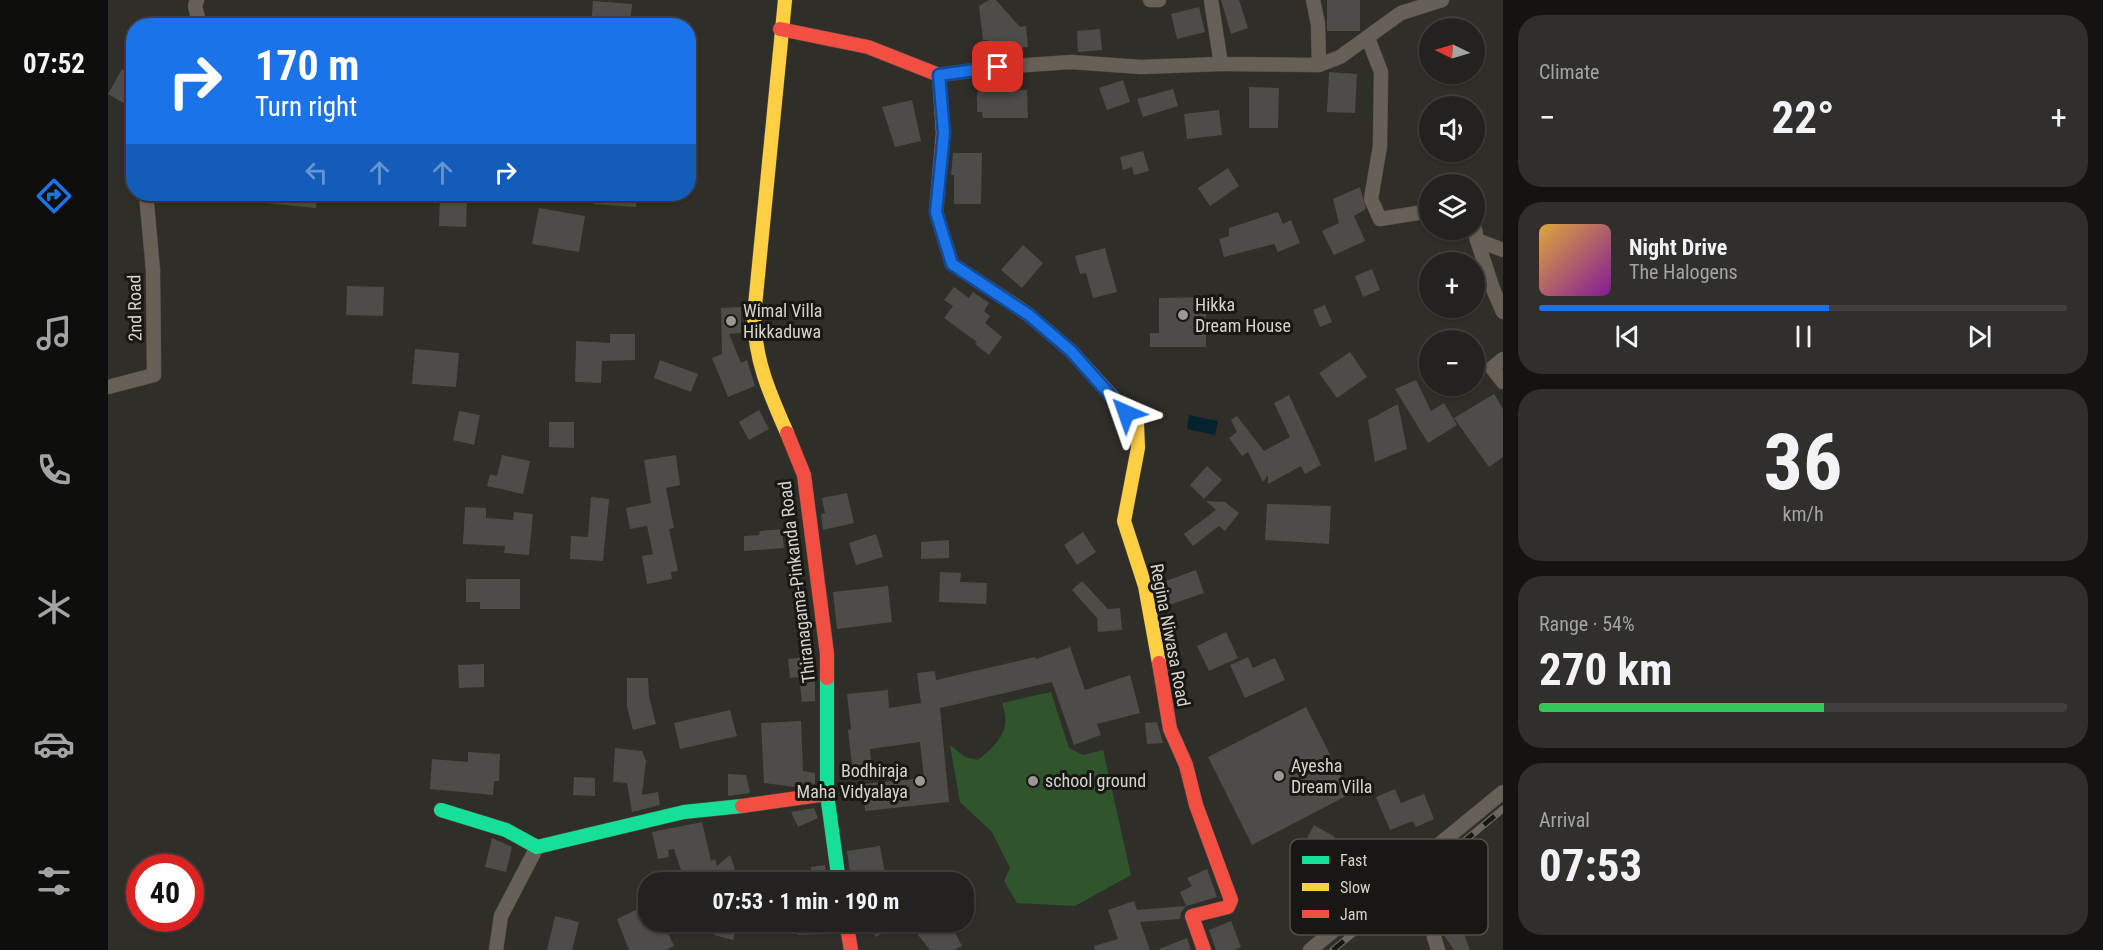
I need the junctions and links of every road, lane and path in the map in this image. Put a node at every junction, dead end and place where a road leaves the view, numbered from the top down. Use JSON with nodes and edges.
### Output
{"nodes":[{"id":1,"x":197,"y":0,"type":"edge"},
{"id":2,"x":785,"y":0,"type":"edge"},
{"id":3,"x":1150,"y":0,"type":"edge"},
{"id":4,"x":1159,"y":0,"type":"edge"},
{"id":5,"x":1211,"y":0,"type":"edge"},
{"id":6,"x":1313,"y":0,"type":"edge"},
{"id":7,"x":1442,"y":0,"type":"edge"},
{"id":8,"x":198,"y":18,"type":"edge"},
{"id":9,"x":780,"y":29,"type":"junction"},
{"id":10,"x":1368,"y":38,"type":"junction"},
{"id":11,"x":1221,"y":64,"type":"junction"},
{"id":12,"x":1319,"y":65,"type":"junction"},
{"id":13,"x":939,"y":75,"type":"junction"},
{"id":14,"x":147,"y":201,"type":"edge"},
{"id":15,"x":1419,"y":213,"type":"edge"},
{"id":16,"x":1477,"y":240,"type":"joint"},
{"id":17,"x":1503,"y":250,"type":"edge"},
{"id":18,"x":1503,"y":312,"type":"edge"},
{"id":19,"x":1503,"y":359,"type":"edge"},
{"id":20,"x":1503,"y":382,"type":"edge"},
{"id":21,"x":108,"y":387,"type":"edge"},
{"id":22,"x":1503,"y":792,"type":"edge"},
{"id":23,"x":827,"y":794,"type":"junction"},
{"id":24,"x":441,"y":810,"type":"dead end"},
{"id":25,"x":1446,"y":839,"type":"edge"},
{"id":26,"x":537,"y":847,"type":"junction"},
{"id":27,"x":838,"y":872,"type":"edge"},
{"id":28,"x":848,"y":932,"type":"edge"},
{"id":29,"x":1328,"y":935,"type":"edge"},
{"id":30,"x":496,"y":950,"type":"edge"},
{"id":31,"x":850,"y":950,"type":"edge"},
{"id":32,"x":1204,"y":950,"type":"edge"},
{"id":33,"x":1310,"y":950,"type":"edge"}],
"edges":[{"from":1,"to":8,"type":"street"},
{"from":2,"to":9,"type":"street","name":"Thiranagama-Pinkanda Road"},
{"from":3,"to":4,"type":"street"},
{"from":5,"to":11,"type":"street"},
{"from":6,"to":12,"type":"street"},
{"from":7,"to":10,"type":"street"},
{"from":9,"to":13,"type":"street"},
{"from":9,"to":23,"type":"street","name":"Thiranagama-Pinkanda Road"},
{"from":10,"to":12,"type":"street"},
{"from":10,"to":15,"type":"street"},
{"from":11,"to":12,"type":"street"},
{"from":11,"to":13,"type":"street"},
{"from":13,"to":32,"type":"street","name":"Regina Niwasa Road"},
{"from":14,"to":21,"type":"street","name":"2nd Road"},
{"from":16,"to":17,"type":"street"},
{"from":16,"to":18,"type":"street"},
{"from":19,"to":20,"type":"street"},
{"from":22,"to":25,"type":"street"},
{"from":23,"to":26,"type":"street"},
{"from":23,"to":27,"type":"street","name":"Thiranagama-Pinkanda Road"},
{"from":24,"to":26,"type":"street"},
{"from":26,"to":30,"type":"street"},
{"from":28,"to":31,"type":"street"},
{"from":29,"to":33,"type":"street"}]}
